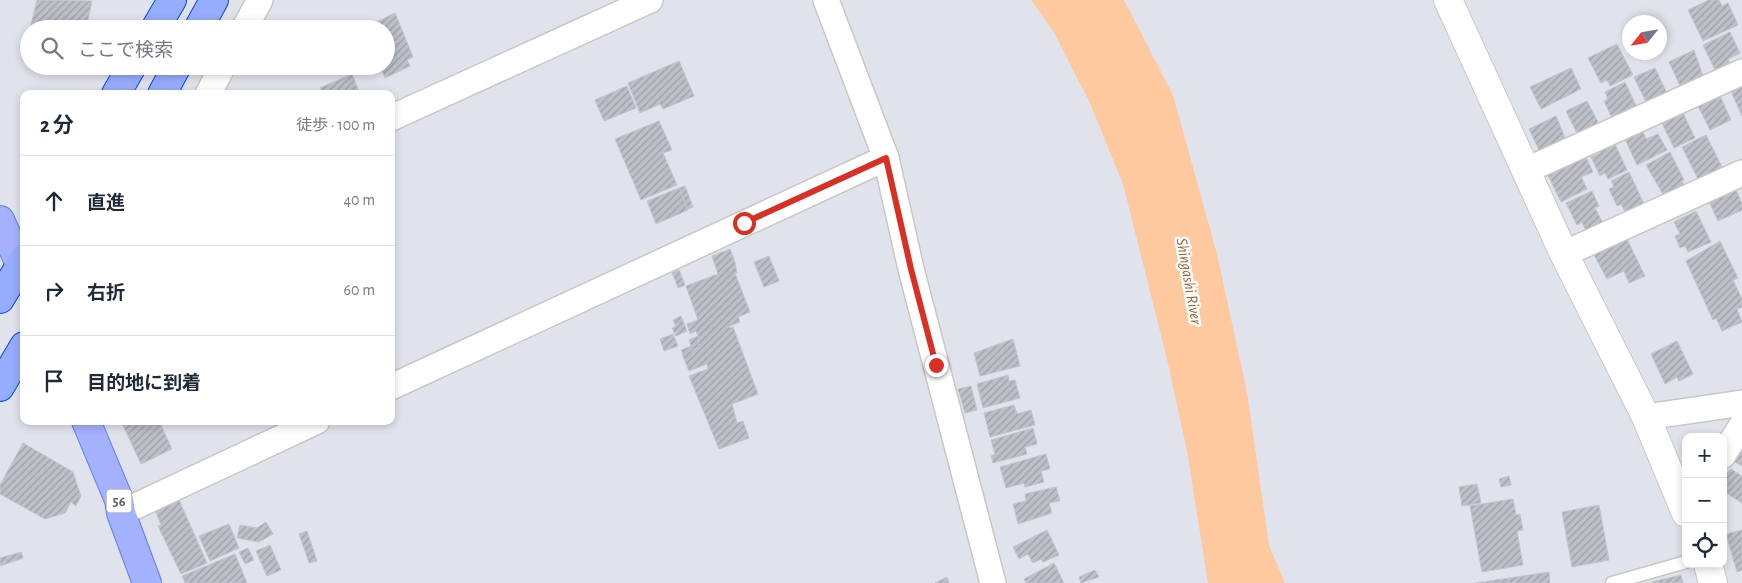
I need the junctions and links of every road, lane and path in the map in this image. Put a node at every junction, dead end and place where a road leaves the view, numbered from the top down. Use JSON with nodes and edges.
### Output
{"nodes":[{"id":1,"x":172,"y":0,"type":"edge"},
{"id":2,"x":214,"y":0,"type":"edge"},
{"id":3,"x":260,"y":0,"type":"edge"},
{"id":4,"x":650,"y":0,"type":"edge"},
{"id":5,"x":826,"y":0,"type":"edge"},
{"id":6,"x":1448,"y":0,"type":"edge"},
{"id":7,"x":160,"y":20,"type":"edge"},
{"id":8,"x":203,"y":20,"type":"edge"},
{"id":9,"x":249,"y":20,"type":"edge"},
{"id":10,"x":1742,"y":72,"type":"edge"},
{"id":11,"x":127,"y":75,"type":"edge"},
{"id":12,"x":172,"y":75,"type":"edge"},
{"id":13,"x":218,"y":75,"type":"edge"},
{"id":14,"x":118,"y":90,"type":"edge"},
{"id":15,"x":164,"y":90,"type":"edge"},
{"id":16,"x":210,"y":90,"type":"edge"},
{"id":17,"x":395,"y":116,"type":"edge"},
{"id":18,"x":886,"y":158,"type":"junction"},
{"id":19,"x":1526,"y":171,"type":"junction"},
{"id":20,"x":1742,"y":173,"type":"edge"},
{"id":21,"x":0,"y":220,"type":"edge"},
{"id":22,"x":1564,"y":254,"type":"junction"},
{"id":23,"x":20,"y":260,"type":"edge"},
{"id":24,"x":20,"y":270,"type":"edge"},
{"id":25,"x":0,"y":299,"type":"edge"},
{"id":26,"x":20,"y":353,"type":"edge"},
{"id":27,"x":395,"y":385,"type":"edge"},
{"id":28,"x":0,"y":388,"type":"edge"},
{"id":29,"x":1742,"y":403,"type":"edge"},
{"id":30,"x":1646,"y":417,"type":"junction"},
{"id":31,"x":88,"y":425,"type":"edge"},
{"id":32,"x":308,"y":425,"type":"edge"},
{"id":33,"x":1742,"y":425,"type":"edge"},
{"id":34,"x":1727,"y":448,"type":"edge"},
{"id":35,"x":1682,"y":503,"type":"edge"},
{"id":36,"x":121,"y":513,"type":"junction"},
{"id":37,"x":1682,"y":563,"type":"edge"},
{"id":38,"x":1709,"y":568,"type":"edge"},
{"id":39,"x":147,"y":583,"type":"edge"},
{"id":40,"x":993,"y":583,"type":"edge"},
{"id":41,"x":1612,"y":583,"type":"edge"},
{"id":42,"x":1713,"y":583,"type":"edge"}],
"edges":[{"from":1,"to":7,"type":"highway"},
{"from":2,"to":8,"type":"highway"},
{"from":3,"to":9,"type":"street"},
{"from":4,"to":17,"type":"street"},
{"from":5,"to":18,"type":"street"},
{"from":6,"to":19,"type":"street"},
{"from":10,"to":19,"type":"street"},
{"from":11,"to":14,"type":"highway"},
{"from":12,"to":15,"type":"highway"},
{"from":13,"to":16,"type":"street"},
{"from":18,"to":27,"type":"street"},
{"from":18,"to":40,"type":"street"},
{"from":19,"to":22,"type":"street"},
{"from":20,"to":22,"type":"street"},
{"from":21,"to":23,"type":"main road"},
{"from":22,"to":30,"type":"street"},
{"from":24,"to":25,"type":"highway"},
{"from":26,"to":28,"type":"highway"},
{"from":29,"to":30,"type":"street"},
{"from":30,"to":35,"type":"street"},
{"from":31,"to":36,"type":"main road","number":"56"},
{"from":32,"to":36,"type":"street"},
{"from":33,"to":34,"type":"street"},
{"from":36,"to":39,"type":"main road","number":"56"},
{"from":37,"to":41,"type":"lane"},
{"from":38,"to":42,"type":"street"}]}
